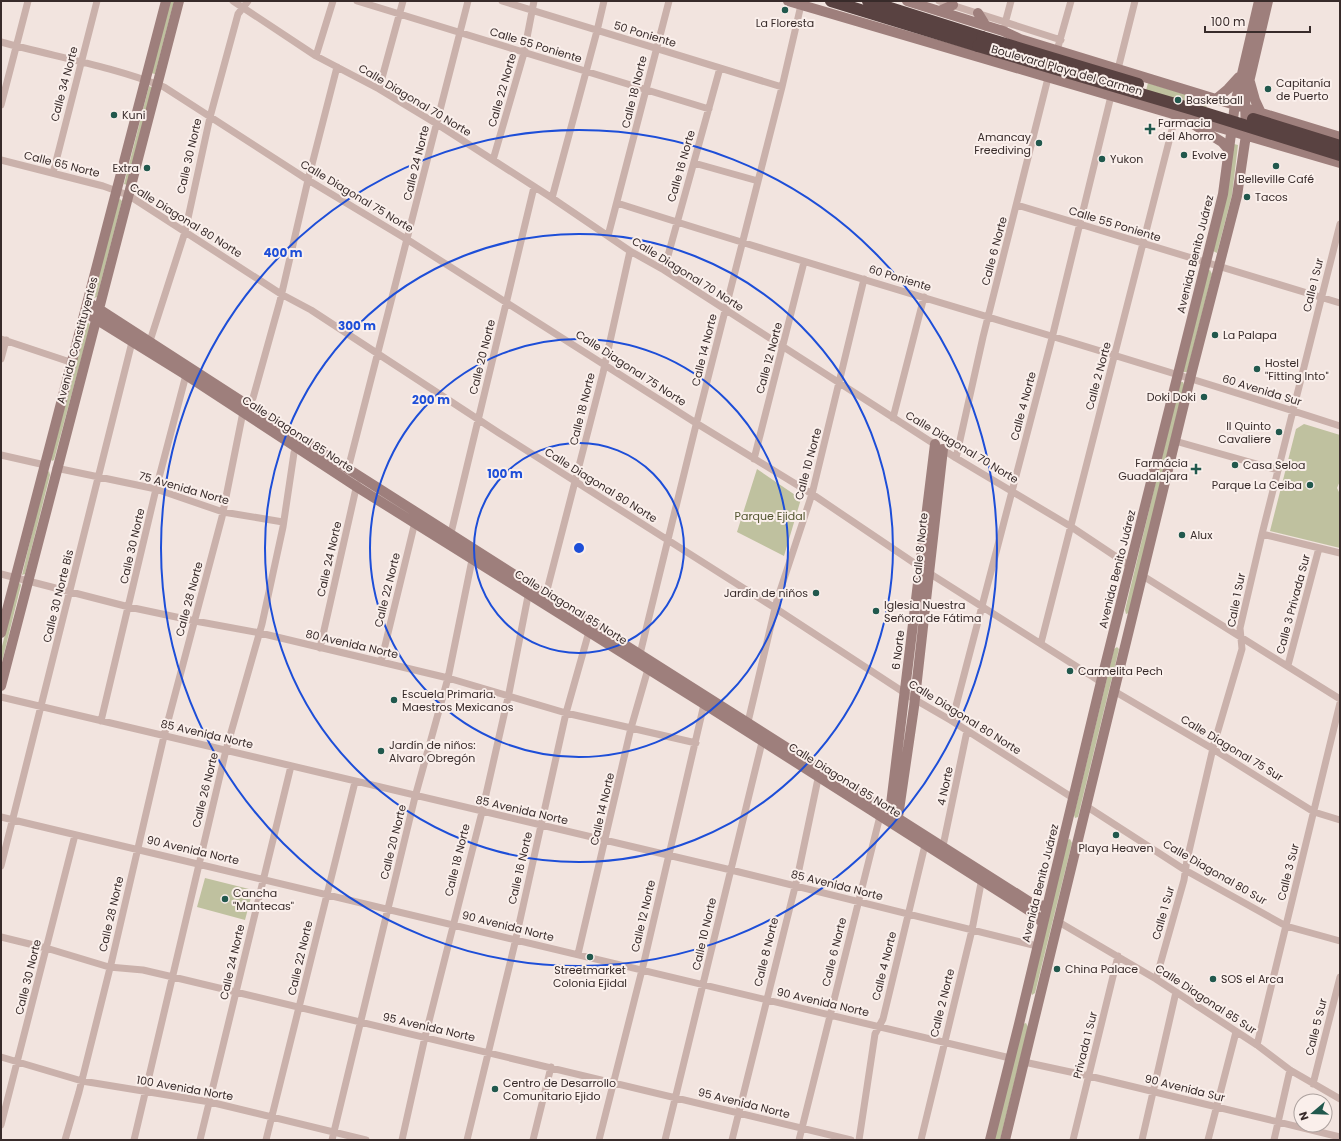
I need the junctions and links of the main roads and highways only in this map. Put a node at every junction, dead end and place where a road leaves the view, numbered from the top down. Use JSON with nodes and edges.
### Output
{"nodes":[{"id":1,"x":166,"y":1,"type":"edge"},
{"id":2,"x":179,"y":1,"type":"edge"},
{"id":3,"x":788,"y":1,"type":"edge"},
{"id":4,"x":831,"y":1,"type":"edge"},
{"id":5,"x":868,"y":1,"type":"edge"},
{"id":6,"x":908,"y":1,"type":"edge"},
{"id":7,"x":1259,"y":1,"type":"edge"},
{"id":8,"x":1268,"y":1,"type":"edge"},
{"id":9,"x":953,"y":5,"type":"road end"},
{"id":10,"x":939,"y":6,"type":"edge"},
{"id":11,"x":978,"y":14,"type":"road end"},
{"id":12,"x":982,"y":36,"type":"junction"},
{"id":13,"x":1246,"y":75,"type":"junction"},
{"id":14,"x":1216,"y":99,"type":"junction"},
{"id":15,"x":1235,"y":104,"type":"junction"},
{"id":16,"x":1245,"y":108,"type":"junction"},
{"id":17,"x":1261,"y":113,"type":"junction"},
{"id":18,"x":1179,"y":115,"type":"junction"},
{"id":19,"x":1231,"y":130,"type":"junction"},
{"id":20,"x":1246,"y":135,"type":"junction"},
{"id":21,"x":1340,"y":137,"type":"edge"},
{"id":22,"x":1340,"y":146,"type":"edge"},
{"id":23,"x":1229,"y":150,"type":"junction"},
{"id":24,"x":1340,"y":155,"type":"edge"},
{"id":25,"x":1340,"y":163,"type":"edge"},
{"id":26,"x":88,"y":302,"type":"junction"},
{"id":27,"x":98,"y":308,"type":"junction"},
{"id":28,"x":86,"y":313,"type":"junction"},
{"id":29,"x":95,"y":320,"type":"junction"},
{"id":30,"x":246,"y":409,"type":"junction"},
{"id":31,"x":939,"y":447,"type":"joint"},
{"id":32,"x":474,"y":554,"type":"junction"},
{"id":33,"x":529,"y":590,"type":"junction"},
{"id":34,"x":1120,"y":610,"type":"junction"},
{"id":35,"x":1132,"y":615,"type":"junction"},
{"id":36,"x":590,"y":628,"type":"junction"},
{"id":37,"x":1,"y":634,"type":"edge"},
{"id":38,"x":1111,"y":644,"type":"junction"},
{"id":39,"x":1124,"y":649,"type":"junction"},
{"id":40,"x":1,"y":686,"type":"edge"},
{"id":41,"x":705,"y":700,"type":"junction"},
{"id":42,"x":763,"y":737,"type":"junction"},
{"id":43,"x":819,"y":773,"type":"junction"},
{"id":44,"x":1070,"y":812,"type":"junction"},
{"id":45,"x":894,"y":814,"type":"junction"},
{"id":46,"x":1083,"y":818,"type":"junction"},
{"id":47,"x":1063,"y":838,"type":"junction"},
{"id":48,"x":1076,"y":843,"type":"junction"},
{"id":49,"x":982,"y":876,"type":"junction"},
{"id":50,"x":1047,"y":905,"type":"junction"},
{"id":51,"x":1043,"y":924,"type":"junction"},
{"id":52,"x":1027,"y":991,"type":"junction"},
{"id":53,"x":1039,"y":996,"type":"junction"},
{"id":54,"x":1019,"y":1024,"type":"junction"},
{"id":55,"x":1032,"y":1028,"type":"junction"},
{"id":56,"x":990,"y":1140,"type":"edge"},
{"id":57,"x":1005,"y":1140,"type":"edge"}],
"edges":[{"from":1,"to":26,"type":"main road","name":"Avenida Constituyentes"},
{"from":2,"to":27,"type":"main road","name":"Avenida Constituyentes"},
{"from":3,"to":18,"type":"main road","name":"Boulevard Playa del Carmen"},
{"from":4,"to":12,"type":"highway"},
{"from":5,"to":12,"type":"highway"},
{"from":6,"to":10,"type":"main road","name":"Boulevard Playa del Carmen"},
{"from":7,"to":13,"type":"main road","name":"Avenida Benito Juárez"},
{"from":8,"to":13,"type":"main road","name":"Avenida Benito Juárez"},
{"from":9,"to":10,"type":"main road"},
{"from":10,"to":12,"type":"main road","name":"Boulevard Playa del Carmen"},
{"from":11,"to":12,"type":"main road"},
{"from":12,"to":14,"type":"main road","name":"Boulevard Playa del Carmen"},
{"from":12,"to":22,"type":"highway","bridge":true},
{"from":12,"to":24,"type":"highway","bridge":true},
{"from":13,"to":14,"type":"main road"},
{"from":13,"to":15,"type":"main road","name":"Avenida Benito Juárez"},
{"from":13,"to":16,"type":"main road","name":"Avenida Benito Juárez"},
{"from":13,"to":17,"type":"main road"},
{"from":14,"to":15,"type":"main road","name":"Boulevard Playa del Carmen"},
{"from":15,"to":16,"type":"main road","name":"Boulevard Playa del Carmen"},
{"from":15,"to":19,"type":"main road","name":"Avenida Benito Juárez"},
{"from":16,"to":17,"type":"main road","name":"Boulevard Playa del Carmen"},
{"from":16,"to":20,"type":"main road","name":"Avenida Benito Juárez"},
{"from":17,"to":21,"type":"main road","name":"Boulevard Playa del Carmen"},
{"from":18,"to":19,"type":"main road","name":"Boulevard Playa del Carmen"},
{"from":18,"to":23,"type":"main road"},
{"from":19,"to":20,"type":"main road","name":"Boulevard Playa del Carmen"},
{"from":19,"to":23,"type":"main road","name":"Avenida Benito Juárez"},
{"from":20,"to":25,"type":"main road","name":"Boulevard Playa del Carmen"},
{"from":20,"to":35,"type":"main road","name":"Avenida Benito Juárez"},
{"from":23,"to":34,"type":"main road","name":"Avenida Benito Juárez"},
{"from":26,"to":27,"type":"main road","name":"Calle Diagonal 85 Norte"},
{"from":26,"to":28,"type":"main road","name":"Avenida Constituyentes"},
{"from":27,"to":29,"type":"main road","name":"Avenida Constituyentes"},
{"from":27,"to":30,"type":"main road","name":"Calle Diagonal 85 Norte"},
{"from":28,"to":29,"type":"main road","name":"Calle Diagonal 85 Norte"},
{"from":28,"to":37,"type":"main road","name":"Avenida Constituyentes"},
{"from":29,"to":30,"type":"main road","name":"Calle Diagonal 85 Norte"},
{"from":29,"to":40,"type":"main road","name":"Avenida Constituyentes"},
{"from":30,"to":32,"type":"main road","name":"Calle Diagonal 85 Norte"},
{"from":30,"to":32,"type":"main road","name":"Calle Diagonal 85 Norte"},
{"from":31,"to":45,"type":"main road","name":"6 Norte"},
{"from":31,"to":45,"type":"main road","name":"Calle 8 Norte"},
{"from":32,"to":33,"type":"main road","name":"Calle Diagonal 85 Norte"},
{"from":33,"to":36,"type":"main road","name":"Calle Diagonal 85 Norte"},
{"from":33,"to":36,"type":"main road","name":"Calle Diagonal 85 Norte"},
{"from":34,"to":35,"type":"main road"},
{"from":34,"to":38,"type":"main road","name":"Avenida Benito Juárez"},
{"from":35,"to":39,"type":"main road","name":"Avenida Benito Juárez"},
{"from":36,"to":41,"type":"main road","name":"Calle Diagonal 85 Norte"},
{"from":36,"to":41,"type":"main road","name":"Calle Diagonal 85 Norte"},
{"from":38,"to":39,"type":"main road"},
{"from":38,"to":44,"type":"main road","name":"Avenida Benito Juárez"},
{"from":39,"to":46,"type":"main road","name":"Avenida Benito Juárez"},
{"from":41,"to":42,"type":"main road","name":"Calle Diagonal 85 Norte"},
{"from":41,"to":42,"type":"main road","name":"Calle Diagonal 85 Norte"},
{"from":42,"to":43,"type":"main road","name":"Calle Diagonal 85 Norte"},
{"from":43,"to":45,"type":"main road","name":"Calle Diagonal 85 Norte"},
{"from":43,"to":49,"type":"main road","name":"Calle Diagonal 85 Norte"},
{"from":44,"to":46,"type":"main road"},
{"from":44,"to":47,"type":"main road","name":"Avenida Benito Juárez"},
{"from":45,"to":49,"type":"main road","name":"Calle Diagonal 85 Norte"},
{"from":46,"to":48,"type":"main road","name":"Avenida Benito Juárez"},
{"from":47,"to":48,"type":"main road"},
{"from":47,"to":50,"type":"main road","name":"Avenida Benito Juárez"},
{"from":48,"to":53,"type":"main road","name":"Avenida Benito Juárez"},
{"from":49,"to":50,"type":"main road","name":"Calle Diagonal 85 Norte"},
{"from":49,"to":51,"type":"main road","name":"Calle Diagonal 85 Norte"},
{"from":50,"to":51,"type":"main road","name":"Avenida Benito Juárez"},
{"from":51,"to":52,"type":"main road","name":"Avenida Benito Juárez"},
{"from":52,"to":53,"type":"main road"},
{"from":52,"to":54,"type":"main road","name":"Avenida Benito Juárez"},
{"from":53,"to":55,"type":"main road","name":"Avenida Benito Juárez"},
{"from":54,"to":55,"type":"main road"},
{"from":54,"to":56,"type":"main road","name":"Avenida Benito Juárez"},
{"from":55,"to":57,"type":"main road","name":"Avenida Benito Juárez"}]}
